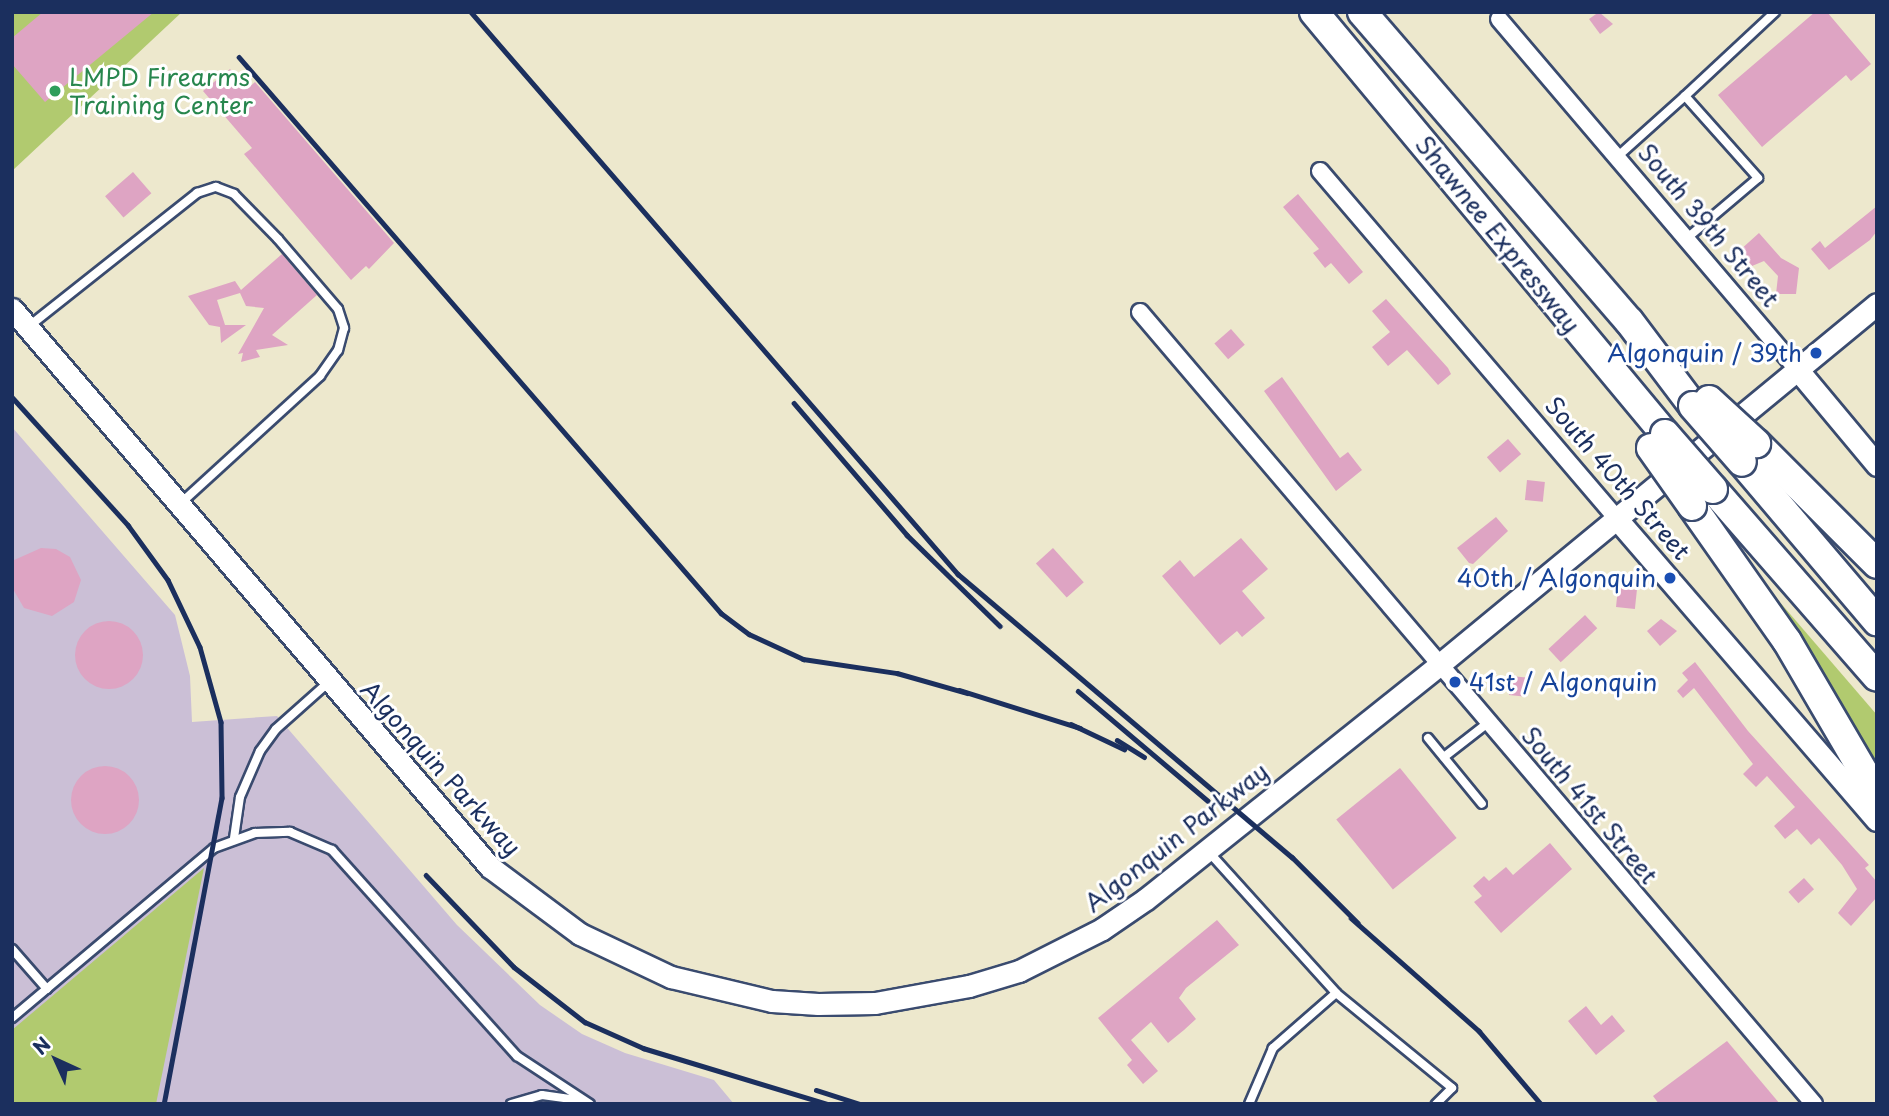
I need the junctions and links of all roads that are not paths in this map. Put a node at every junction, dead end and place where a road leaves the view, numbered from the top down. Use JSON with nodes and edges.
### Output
{"nodes":[{"id":1,"x":1314,"y":12,"type":"edge"},
{"id":2,"x":1775,"y":12,"type":"edge"},
{"id":3,"x":1499,"y":19,"type":"dead end"},
{"id":4,"x":1369,"y":20,"type":"edge"},
{"id":5,"x":1685,"y":96,"type":"junction"},
{"id":6,"x":1617,"y":157,"type":"junction"},
{"id":7,"x":1320,"y":171,"type":"dead end"},
{"id":8,"x":1686,"y":239,"type":"junction"},
{"id":9,"x":1877,"y":304,"type":"edge"},
{"id":10,"x":12,"y":309,"type":"edge"},
{"id":11,"x":1140,"y":312,"type":"dead end"},
{"id":12,"x":27,"y":327,"type":"junction"},
{"id":13,"x":1797,"y":369,"type":"junction"},
{"id":14,"x":1749,"y":452,"type":"junction"},
{"id":15,"x":1877,"y":465,"type":"edge"},
{"id":16,"x":1702,"y":497,"type":"junction"},
{"id":17,"x":179,"y":505,"type":"junction"},
{"id":18,"x":1616,"y":518,"type":"junction"},
{"id":19,"x":1877,"y":564,"type":"edge"},
{"id":20,"x":1877,"y":621,"type":"edge"},
{"id":21,"x":1440,"y":664,"type":"junction"},
{"id":22,"x":1877,"y":677,"type":"edge"},
{"id":23,"x":329,"y":681,"type":"junction"},
{"id":24,"x":1489,"y":722,"type":"junction"},
{"id":25,"x":1428,"y":738,"type":"dead end"},
{"id":26,"x":1444,"y":757,"type":"junction"},
{"id":27,"x":1877,"y":795,"type":"edge"},
{"id":28,"x":1482,"y":804,"type":"dead end"},
{"id":29,"x":1877,"y":820,"type":"edge"},
{"id":30,"x":234,"y":838,"type":"junction"},
{"id":31,"x":1207,"y":849,"type":"junction"},
{"id":32,"x":12,"y":949,"type":"edge"},
{"id":33,"x":47,"y":989,"type":"junction"},
{"id":34,"x":1336,"y":993,"type":"junction"},
{"id":35,"x":12,"y":1018,"type":"edge"},
{"id":36,"x":579,"y":1100,"type":"junction"},
{"id":37,"x":511,"y":1104,"type":"edge"},
{"id":38,"x":590,"y":1104,"type":"edge"},
{"id":39,"x":1249,"y":1104,"type":"edge"},
{"id":40,"x":1436,"y":1104,"type":"edge"},
{"id":41,"x":1814,"y":1104,"type":"edge"}],
"edges":[{"from":1,"to":16,"type":"highway","name":"Shawnee Expressway","bridge":true},
{"from":2,"to":5,"type":"lane"},
{"from":3,"to":6,"type":"street","name":"South 39th Street"},
{"from":4,"to":14,"type":"highway","name":"Shawnee Expressway","bridge":true},
{"from":5,"to":6,"type":"lane"},
{"from":5,"to":8,"type":"lane"},
{"from":6,"to":8,"type":"street","name":"South 39th Street"},
{"from":7,"to":18,"type":"street","name":"South 40th Street"},
{"from":8,"to":13,"type":"street","name":"South 39th Street"},
{"from":9,"to":13,"type":"street","name":"Algonquin Parkway"},
{"from":10,"to":12,"type":"street","name":"Algonquin Parkway"},
{"from":11,"to":21,"type":"street","name":"South 41st Street"},
{"from":12,"to":17,"type":"street","name":"Algonquin Parkway"},
{"from":12,"to":17,"type":"lane"},
{"from":13,"to":15,"type":"street","name":"South 39th Street"},
{"from":13,"to":18,"type":"street","name":"Algonquin Parkway"},
{"from":14,"to":19,"type":"highway"},
{"from":14,"to":20,"type":"highway","name":"Shawnee Expressway"},
{"from":16,"to":22,"type":"highway"},
{"from":16,"to":27,"type":"highway"},
{"from":17,"to":23,"type":"street","name":"Algonquin Parkway"},
{"from":18,"to":21,"type":"street","name":"Algonquin Parkway"},
{"from":18,"to":29,"type":"street","name":"South 40th Street"},
{"from":21,"to":24,"type":"street","name":"South 41st Street"},
{"from":21,"to":31,"type":"street","name":"Algonquin Parkway"},
{"from":23,"to":30,"type":"lane"},
{"from":23,"to":31,"type":"street","name":"Algonquin Parkway"},
{"from":24,"to":26,"type":"lane"},
{"from":24,"to":41,"type":"street","name":"South 41st Street"},
{"from":25,"to":26,"type":"lane"},
{"from":26,"to":28,"type":"lane"},
{"from":30,"to":33,"type":"lane"},
{"from":30,"to":36,"type":"lane"},
{"from":31,"to":34,"type":"lane"},
{"from":32,"to":33,"type":"lane"},
{"from":33,"to":35,"type":"lane"},
{"from":34,"to":39,"type":"lane"},
{"from":34,"to":40,"type":"lane"},
{"from":36,"to":37,"type":"lane"},
{"from":36,"to":38,"type":"lane"}]}
